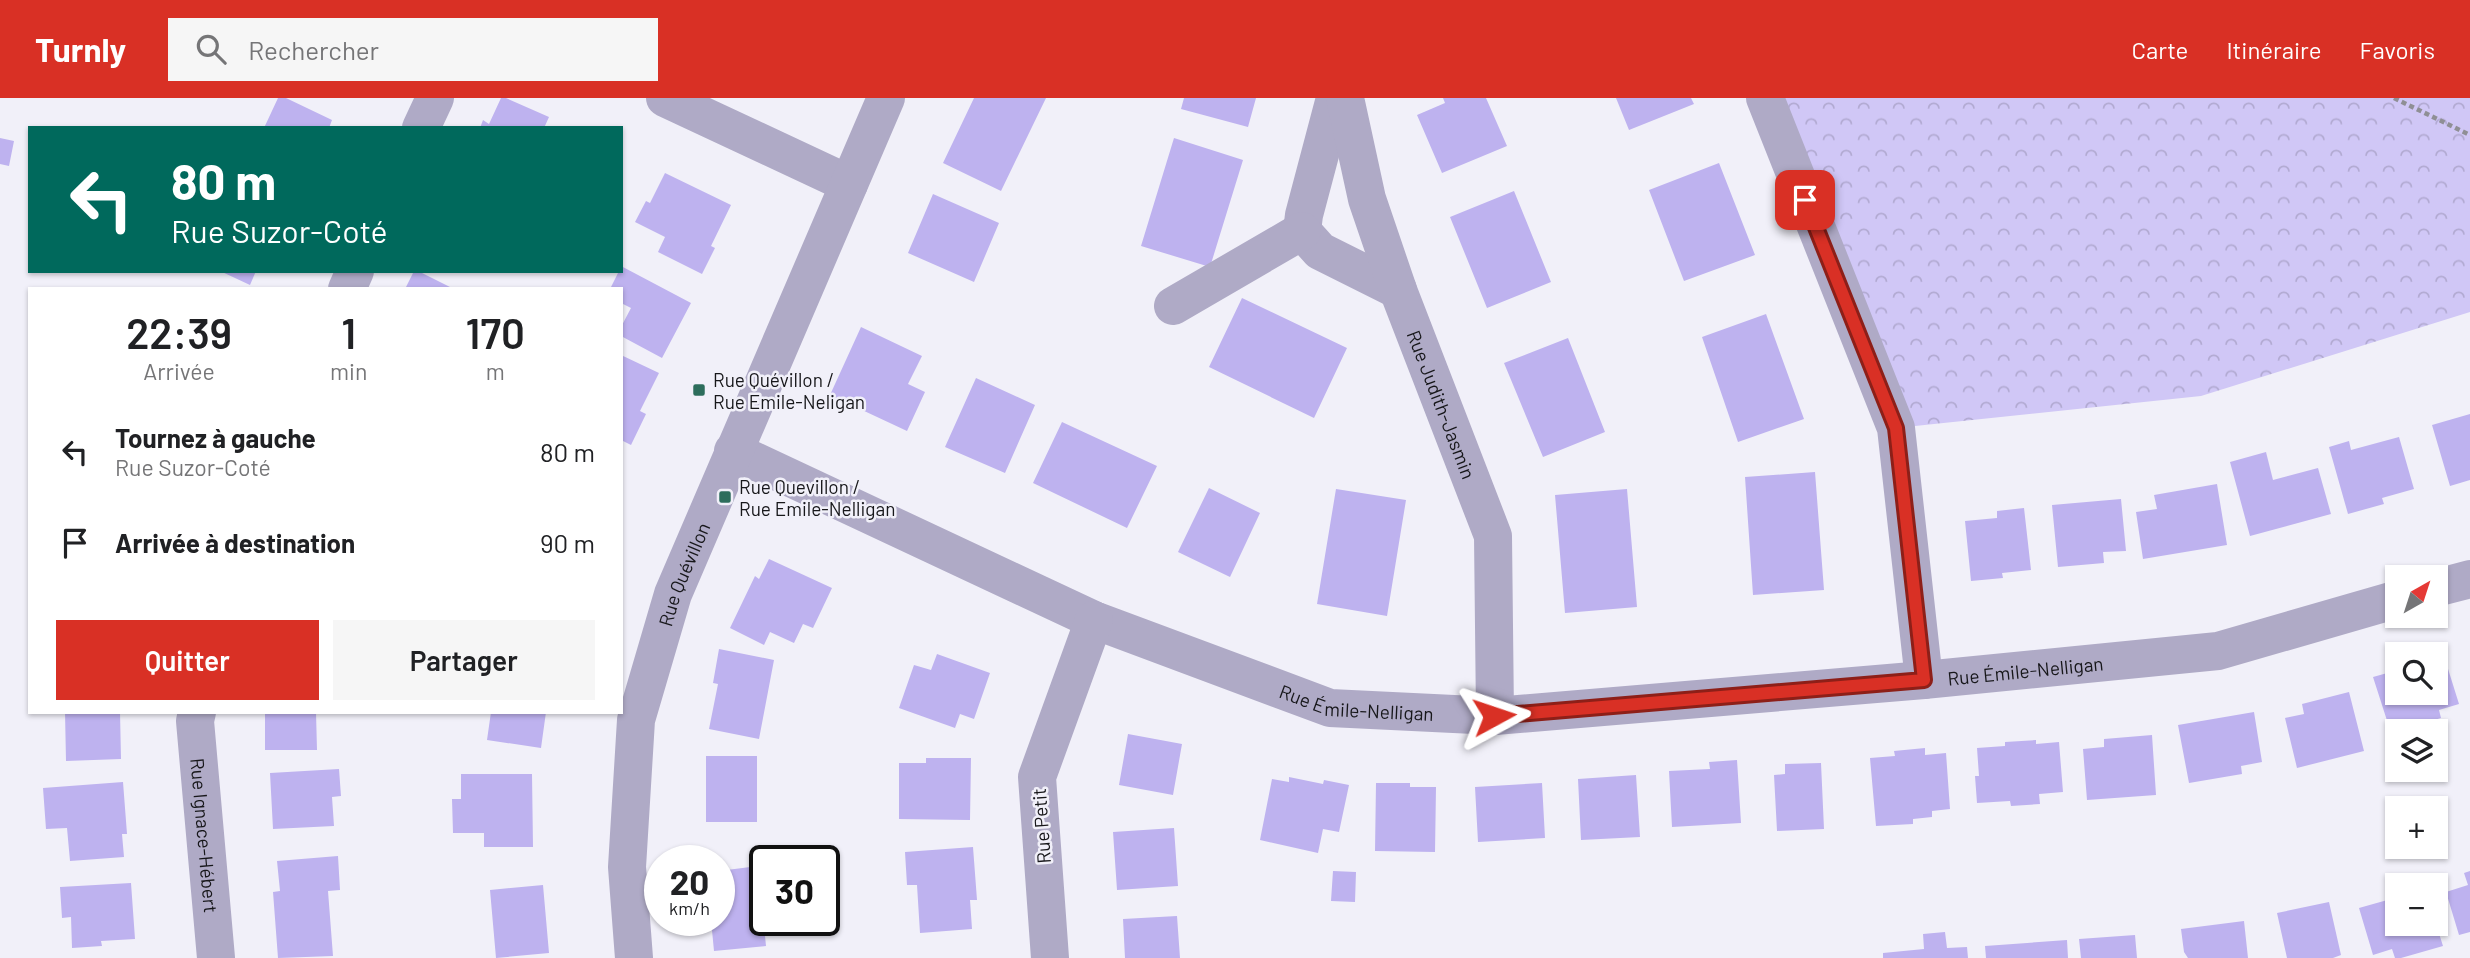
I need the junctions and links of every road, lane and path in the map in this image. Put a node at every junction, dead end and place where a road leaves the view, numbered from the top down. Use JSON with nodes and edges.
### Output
{"nodes":[{"id":1,"x":435,"y":98,"type":"edge"},
{"id":2,"x":665,"y":98,"type":"edge"},
{"id":3,"x":886,"y":98,"type":"edge"},
{"id":4,"x":1335,"y":98,"type":"edge"},
{"id":5,"x":1345,"y":98,"type":"edge"},
{"id":6,"x":1765,"y":98,"type":"edge"},
{"id":7,"x":2394,"y":98,"type":"edge"},
{"id":8,"x":422,"y":126,"type":"edge"},
{"id":9,"x":2470,"y":135,"type":"edge"},
{"id":10,"x":849,"y":184,"type":"junction"},
{"id":11,"x":1302,"y":231,"type":"junction"},
{"id":12,"x":1398,"y":290,"type":"junction"},
{"id":13,"x":1173,"y":306,"type":"dead end"},
{"id":14,"x":733,"y":451,"type":"junction"},
{"id":15,"x":2470,"y":579,"type":"edge"},
{"id":16,"x":2448,"y":585,"type":"edge"},
{"id":17,"x":2385,"y":603,"type":"edge"},
{"id":18,"x":1094,"y":620,"type":"junction"},
{"id":19,"x":1924,"y":680,"type":"junction"},
{"id":20,"x":197,"y":714,"type":"edge"},
{"id":21,"x":1494,"y":716,"type":"junction"},
{"id":22,"x":216,"y":958,"type":"edge"},
{"id":23,"x":634,"y":958,"type":"edge"},
{"id":24,"x":1050,"y":958,"type":"edge"}],
"edges":[{"from":1,"to":8,"type":"street"},
{"from":2,"to":10,"type":"street"},
{"from":3,"to":10,"type":"street","name":"Rue Quévillon"},
{"from":4,"to":11,"type":"street"},
{"from":5,"to":12,"type":"street","name":"Rue Judith-Jasmin"},
{"from":6,"to":19,"type":"street"},
{"from":7,"to":9,"type":"path"},
{"from":10,"to":14,"type":"street","name":"Rue Quévillon"},
{"from":11,"to":12,"type":"street"},
{"from":11,"to":13,"type":"street"},
{"from":12,"to":21,"type":"street","name":"Rue Judith-Jasmin"},
{"from":14,"to":18,"type":"street","name":"Rue Émile-Nelligan"},
{"from":14,"to":23,"type":"street","name":"Rue Quévillon"},
{"from":15,"to":16,"type":"street"},
{"from":17,"to":19,"type":"street","name":"Rue Émile-Nelligan"},
{"from":18,"to":21,"type":"street","name":"Rue Émile-Nelligan"},
{"from":18,"to":24,"type":"street","name":"Rue Petit"},
{"from":19,"to":21,"type":"street","name":"Rue Émile-Nelligan"},
{"from":20,"to":22,"type":"street","name":"Rue Ignace-Hébert"}]}
